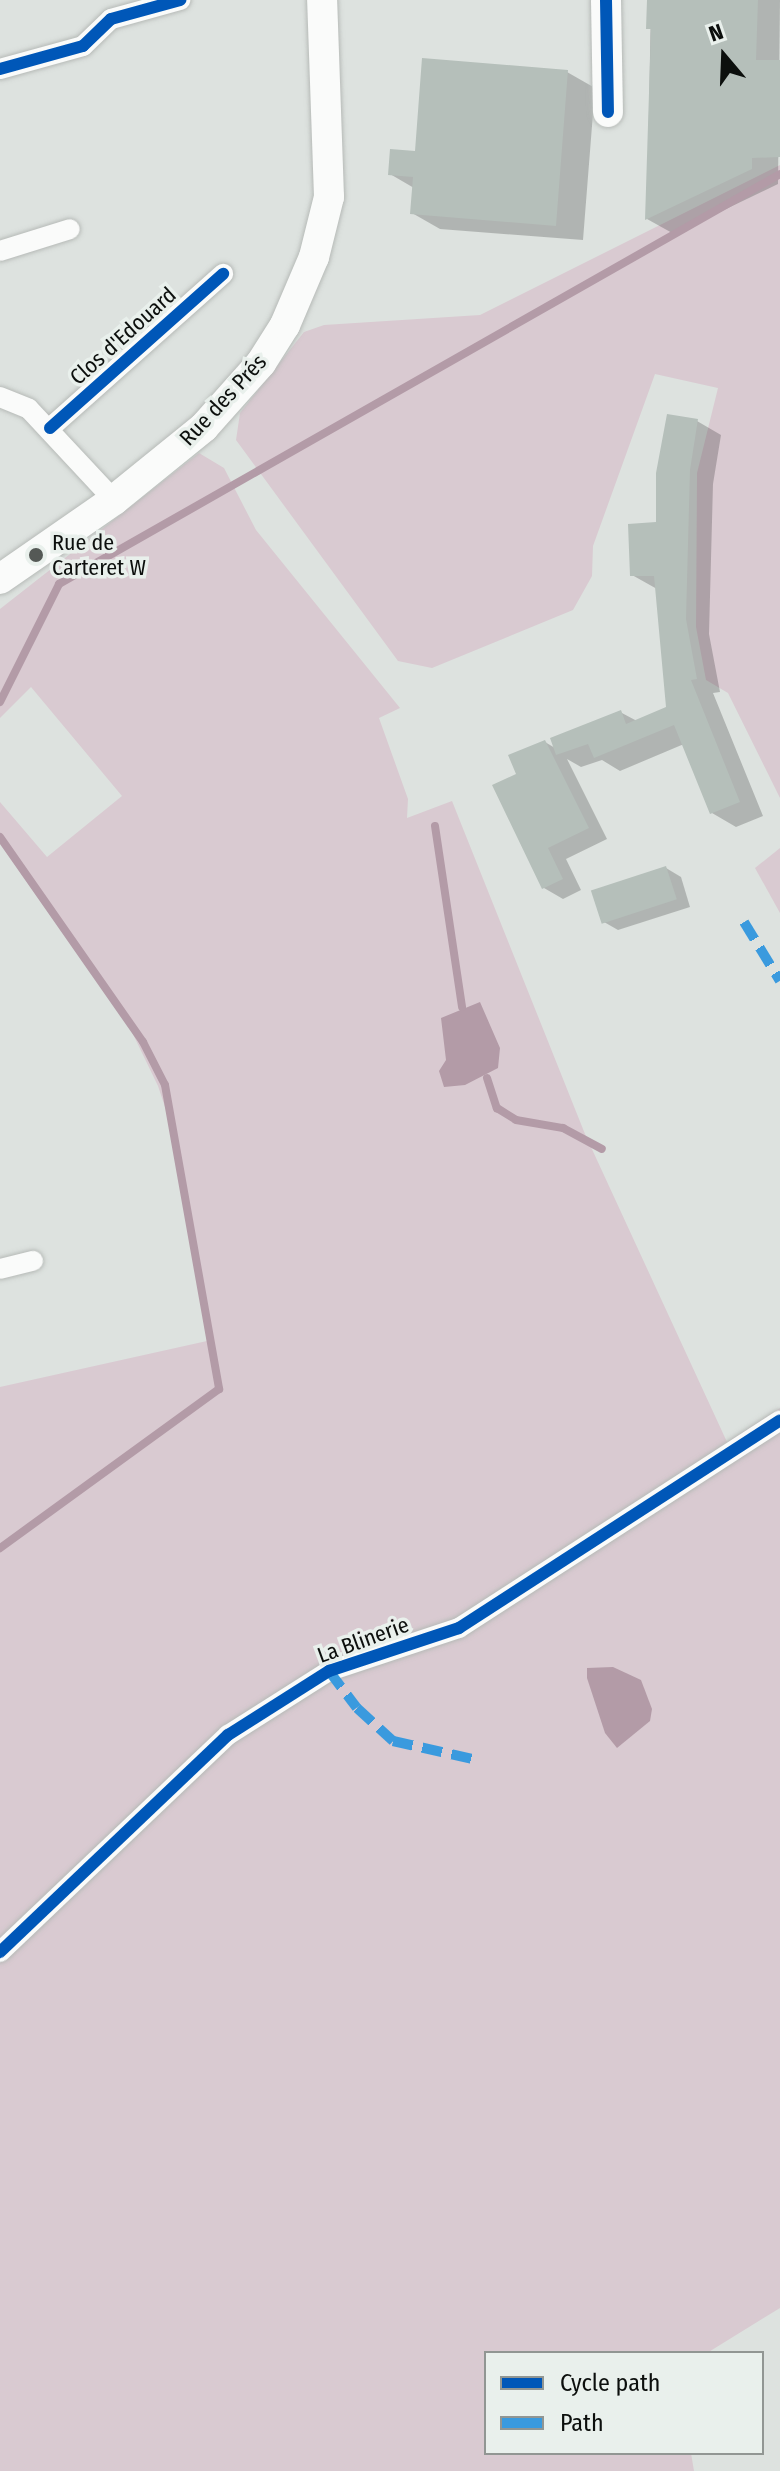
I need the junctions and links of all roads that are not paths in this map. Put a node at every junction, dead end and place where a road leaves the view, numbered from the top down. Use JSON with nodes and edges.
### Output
{"nodes":[{"id":1,"x":180,"y":0,"type":"edge"},
{"id":2,"x":322,"y":0,"type":"edge"},
{"id":3,"x":606,"y":0,"type":"edge"},
{"id":4,"x":0,"y":69,"type":"edge"},
{"id":5,"x":608,"y":112,"type":"dead end"},
{"id":6,"x":70,"y":229,"type":"dead end"},
{"id":7,"x":0,"y":251,"type":"edge"},
{"id":8,"x":223,"y":274,"type":"dead end"},
{"id":9,"x":0,"y":397,"type":"edge"},
{"id":10,"x":50,"y":428,"type":"junction"},
{"id":11,"x":114,"y":500,"type":"junction"},
{"id":12,"x":0,"y":579,"type":"edge"},
{"id":13,"x":33,"y":1261,"type":"dead end"},
{"id":14,"x":0,"y":1269,"type":"edge"},
{"id":15,"x":780,"y":1420,"type":"edge"},
{"id":16,"x":0,"y":1952,"type":"edge"}],
"edges":[{"from":1,"to":4,"type":"street"},
{"from":2,"to":11,"type":"main road","name":"Rue des Prés"},
{"from":3,"to":5,"type":"main road"},
{"from":6,"to":7,"type":"street"},
{"from":8,"to":10,"type":"street","name":"Clos d'Edouard"},
{"from":9,"to":10,"type":"street"},
{"from":10,"to":11,"type":"street"},
{"from":11,"to":12,"type":"main road","name":"Rue des Prés"},
{"from":13,"to":14,"type":"street"},
{"from":15,"to":16,"type":"street","name":"La Blinerie"}]}
